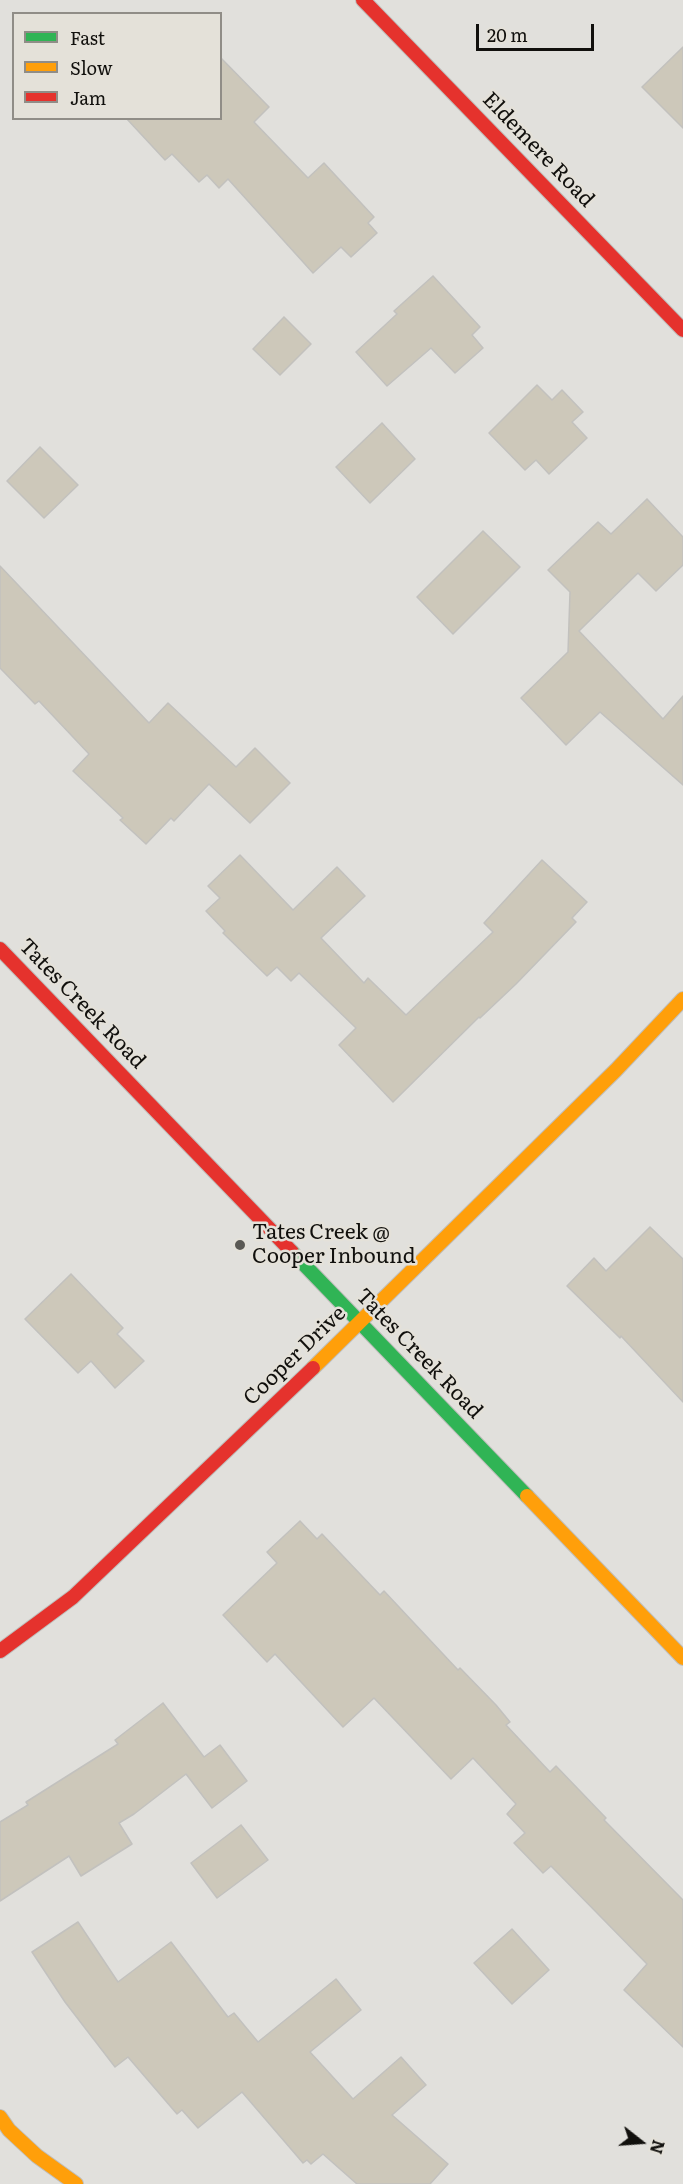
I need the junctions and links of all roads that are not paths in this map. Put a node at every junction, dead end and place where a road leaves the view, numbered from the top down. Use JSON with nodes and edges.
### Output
{"nodes":[{"id":1,"x":363,"y":0,"type":"edge"},
{"id":2,"x":683,"y":330,"type":"edge"},
{"id":3,"x":0,"y":949,"type":"edge"},
{"id":4,"x":683,"y":999,"type":"edge"},
{"id":5,"x":360,"y":1323,"type":"junction"},
{"id":6,"x":0,"y":1651,"type":"edge"},
{"id":7,"x":683,"y":1658,"type":"edge"},
{"id":8,"x":0,"y":2117,"type":"edge"},
{"id":9,"x":76,"y":2184,"type":"edge"}],
"edges":[{"from":1,"to":2,"type":"main road","name":"Eldemere Road"},
{"from":3,"to":5,"type":"main road","name":"Tates Creek Road"},
{"from":4,"to":5,"type":"main road","name":"Cooper Drive"},
{"from":5,"to":6,"type":"main road","name":"Cooper Drive"},
{"from":5,"to":7,"type":"main road","name":"Tates Creek Road"},
{"from":8,"to":9,"type":"main road"}]}
